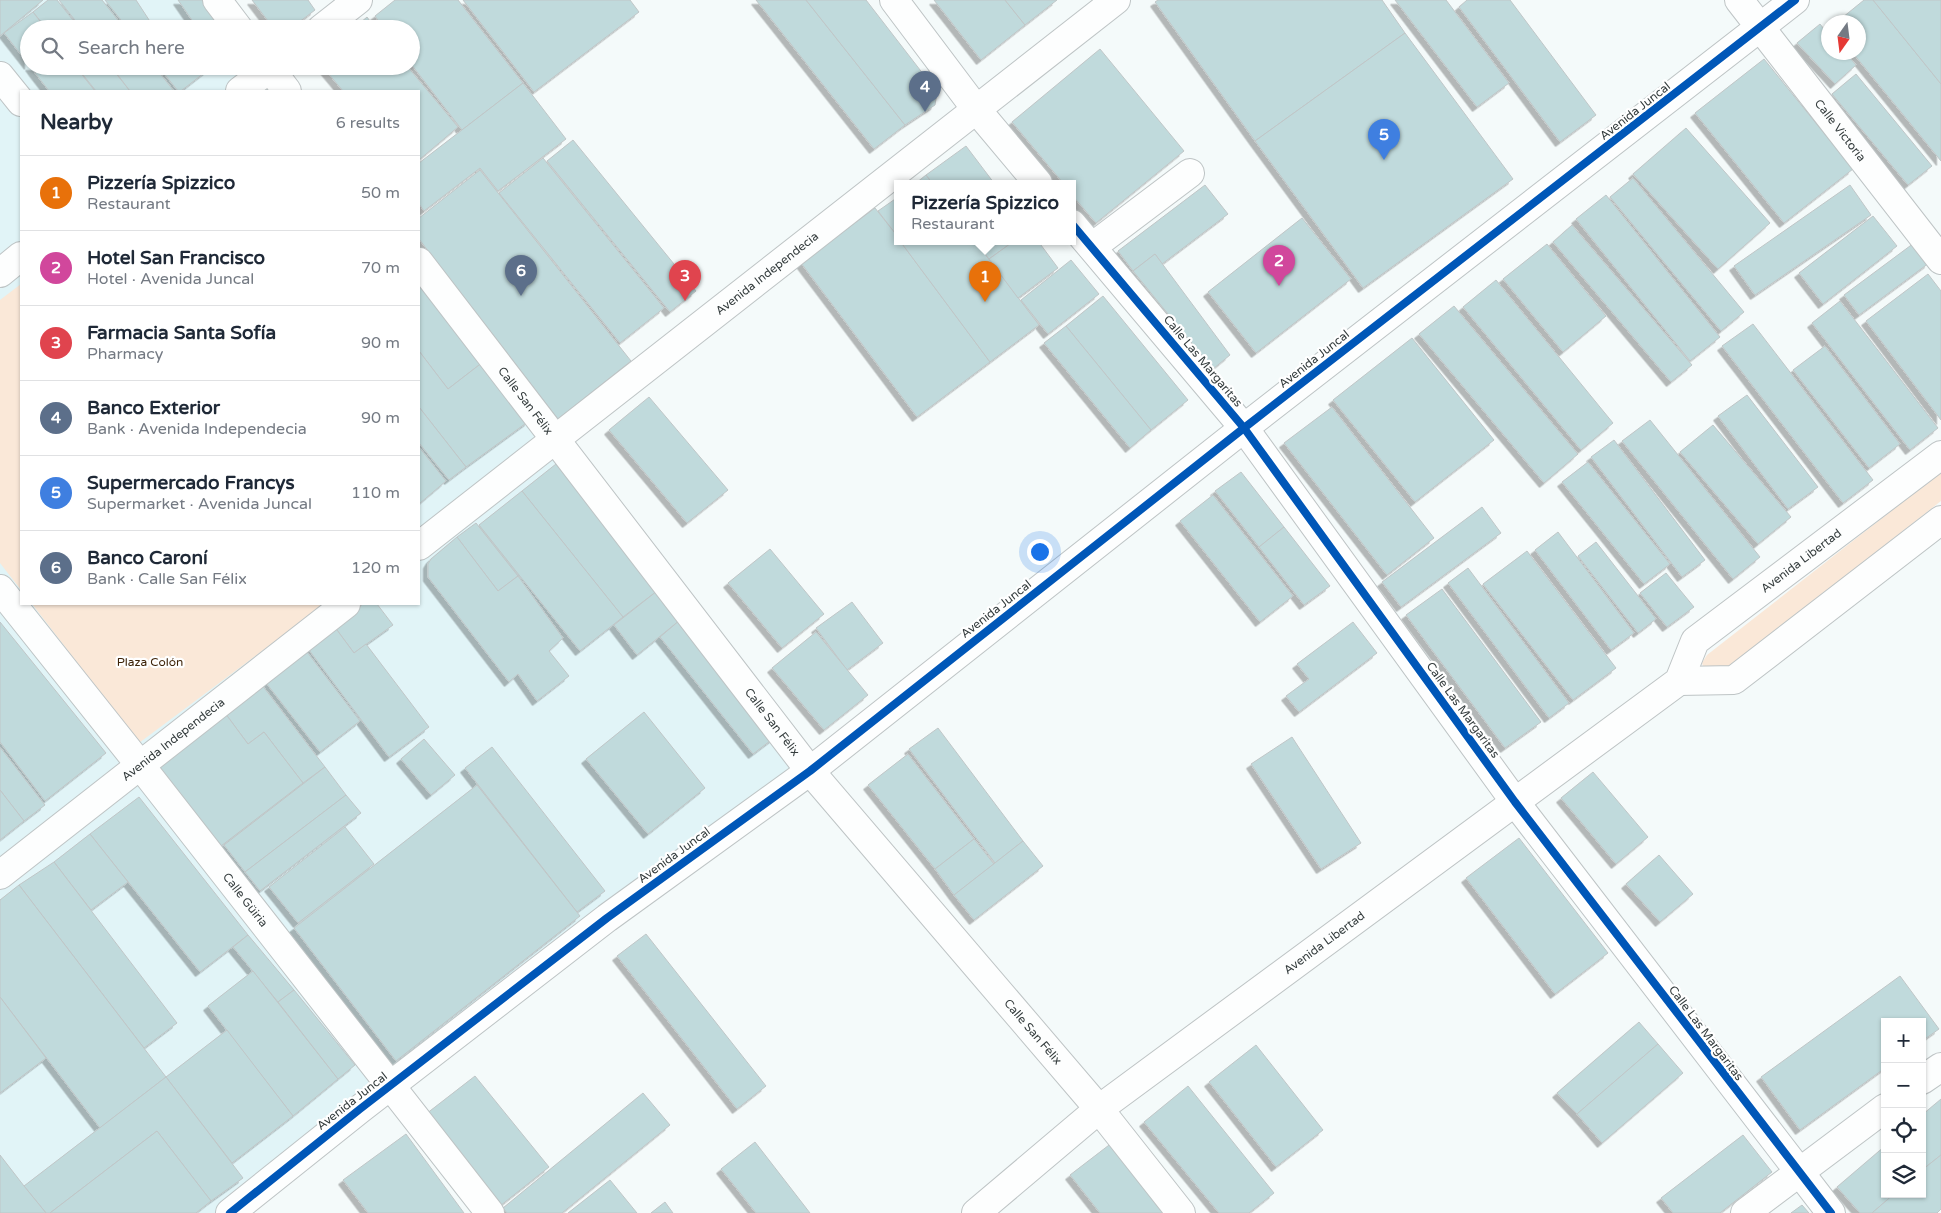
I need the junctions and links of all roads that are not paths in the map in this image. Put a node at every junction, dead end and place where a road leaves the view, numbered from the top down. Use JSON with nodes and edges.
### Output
{"nodes":[{"id":1,"x":217,"y":0,"type":"edge"},
{"id":2,"x":894,"y":0,"type":"edge"},
{"id":3,"x":1116,"y":0,"type":"edge"},
{"id":4,"x":1740,"y":0,"type":"edge"},
{"id":5,"x":1795,"y":0,"type":"edge"},
{"id":6,"x":346,"y":4,"type":"edge"},
{"id":7,"x":232,"y":20,"type":"edge"},
{"id":8,"x":330,"y":20,"type":"edge"},
{"id":9,"x":1762,"y":27,"type":"junction"},
{"id":10,"x":260,"y":75,"type":"edge"},
{"id":11,"x":276,"y":75,"type":"edge"},
{"id":12,"x":0,"y":76,"type":"edge"},
{"id":13,"x":241,"y":90,"type":"edge"},
{"id":14,"x":286,"y":90,"type":"edge"},
{"id":15,"x":20,"y":101,"type":"edge"},
{"id":16,"x":976,"y":109,"type":"junction"},
{"id":17,"x":1190,"y":173,"type":"dead end"},
{"id":18,"x":1035,"y":180,"type":"edge"},
{"id":19,"x":1076,"y":229,"type":"edge"},
{"id":20,"x":1092,"y":247,"type":"junction"},
{"id":21,"x":20,"y":257,"type":"edge"},
{"id":22,"x":1941,"y":260,"type":"edge"},
{"id":23,"x":420,"y":263,"type":"edge"},
{"id":24,"x":0,"y":273,"type":"edge"},
{"id":25,"x":1244,"y":428,"type":"junction"},
{"id":26,"x":555,"y":440,"type":"junction"},
{"id":27,"x":1941,"y":455,"type":"edge"},
{"id":28,"x":1941,"y":520,"type":"edge"},
{"id":29,"x":420,"y":545,"type":"edge"},
{"id":30,"x":0,"y":589,"type":"edge"},
{"id":31,"x":345,"y":605,"type":"edge"},
{"id":32,"x":1679,"y":681,"type":"junction"},
{"id":33,"x":140,"y":765,"type":"junction"},
{"id":34,"x":810,"y":771,"type":"junction"},
{"id":35,"x":1515,"y":802,"type":"junction"},
{"id":36,"x":0,"y":874,"type":"edge"},
{"id":37,"x":1941,"y":1066,"type":"edge"},
{"id":38,"x":1926,"y":1077,"type":"edge"},
{"id":39,"x":390,"y":1086,"type":"junction"},
{"id":40,"x":1099,"y":1109,"type":"junction"},
{"id":41,"x":1881,"y":1111,"type":"edge"},
{"id":42,"x":1798,"y":1172,"type":"junction"},
{"id":43,"x":230,"y":1213,"type":"edge"},
{"id":44,"x":490,"y":1213,"type":"edge"},
{"id":45,"x":976,"y":1213,"type":"edge"},
{"id":46,"x":1181,"y":1213,"type":"edge"},
{"id":47,"x":1745,"y":1213,"type":"edge"},
{"id":48,"x":1831,"y":1213,"type":"edge"}],
"edges":[{"from":1,"to":7,"type":"street"},
{"from":2,"to":16,"type":"street"},
{"from":3,"to":16,"type":"street","name":"Avenida Independecia"},
{"from":4,"to":9,"type":"street","name":"Calle Victoria"},
{"from":5,"to":9,"type":"street","name":"Avenida Juncal"},
{"from":6,"to":8,"type":"street"},
{"from":9,"to":22,"type":"street","name":"Calle Victoria"},
{"from":9,"to":25,"type":"street","name":"Avenida Juncal"},
{"from":10,"to":13,"type":"street"},
{"from":11,"to":14,"type":"street"},
{"from":12,"to":15,"type":"street"},
{"from":16,"to":18,"type":"street"},
{"from":16,"to":26,"type":"street","name":"Avenida Independecia"},
{"from":17,"to":20,"type":"street"},
{"from":19,"to":20,"type":"street","name":"Calle Las Margaritas"},
{"from":20,"to":25,"type":"street","name":"Calle Las Margaritas"},
{"from":21,"to":24,"type":"street"},
{"from":23,"to":26,"type":"street","name":"Calle San Félix"},
{"from":25,"to":34,"type":"street","name":"Avenida Juncal"},
{"from":25,"to":35,"type":"street","name":"Calle Las Margaritas"},
{"from":26,"to":29,"type":"street","name":"Avenida Independecia"},
{"from":26,"to":34,"type":"street","name":"Calle San Félix"},
{"from":27,"to":32,"type":"street","name":"Avenida Libertad"},
{"from":28,"to":32,"type":"street"},
{"from":30,"to":33,"type":"street","name":"Calle Güiria"},
{"from":31,"to":33,"type":"street","name":"Avenida Independecia"},
{"from":32,"to":35,"type":"street","name":"Avenida Libertad"},
{"from":33,"to":36,"type":"street","name":"Avenida Independecia"},
{"from":33,"to":39,"type":"street","name":"Calle Güiria"},
{"from":34,"to":39,"type":"street","name":"Avenida Juncal"},
{"from":34,"to":40,"type":"street","name":"Calle San Félix"},
{"from":35,"to":40,"type":"street","name":"Avenida Libertad"},
{"from":35,"to":42,"type":"street","name":"Calle Las Margaritas"},
{"from":37,"to":38,"type":"street"},
{"from":39,"to":43,"type":"street","name":"Avenida Juncal"},
{"from":39,"to":44,"type":"street","name":"Calle Güiria"},
{"from":40,"to":45,"type":"street","name":"Avenida Libertad"},
{"from":40,"to":46,"type":"street","name":"Calle San Félix"},
{"from":41,"to":42,"type":"street"},
{"from":42,"to":47,"type":"street"},
{"from":42,"to":48,"type":"street","name":"Calle Las Margaritas"}]}
